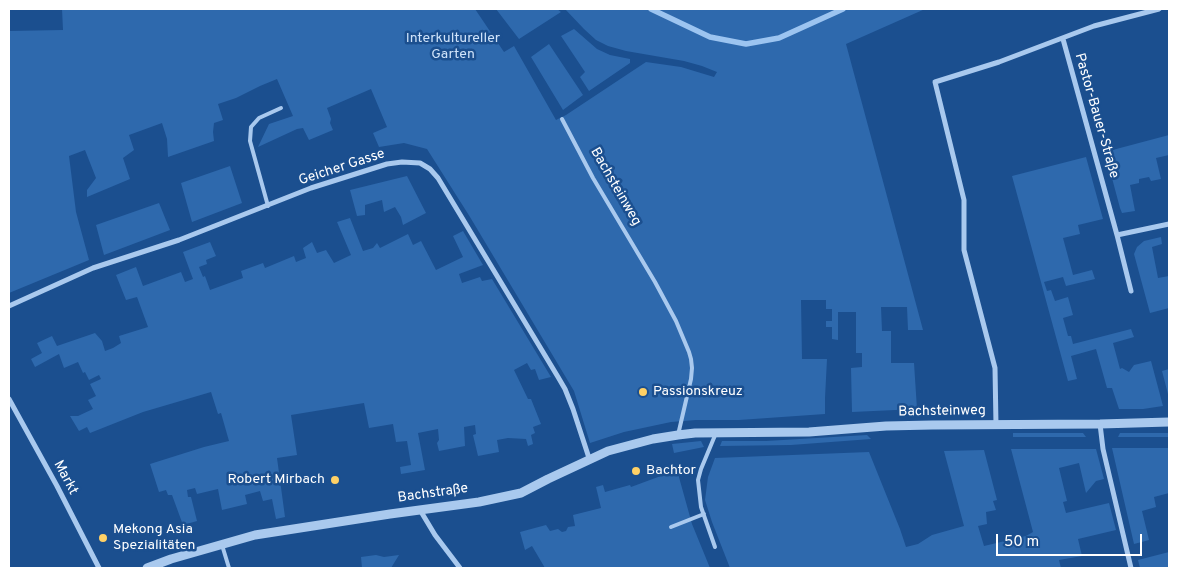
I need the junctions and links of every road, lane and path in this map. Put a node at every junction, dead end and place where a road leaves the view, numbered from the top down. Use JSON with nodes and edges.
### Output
{"nodes":[{"id":1,"x":1159,"y":9,"type":"edge"},
{"id":2,"x":1063,"y":39,"type":"junction"},
{"id":3,"x":281,"y":108,"type":"dead end"},
{"id":4,"x":562,"y":119,"type":"dead end"},
{"id":5,"x":268,"y":206,"type":"junction"},
{"id":6,"x":1169,"y":224,"type":"edge"},
{"id":7,"x":1117,"y":234,"type":"junction"},
{"id":8,"x":1131,"y":290,"type":"dead end"},
{"id":9,"x":9,"y":306,"type":"edge"},
{"id":10,"x":9,"y":399,"type":"edge"},
{"id":11,"x":1169,"y":422,"type":"edge"},
{"id":12,"x":1100,"y":424,"type":"junction"},
{"id":13,"x":996,"y":425,"type":"junction"},
{"id":14,"x":716,"y":433,"type":"junction"},
{"id":15,"x":678,"y":435,"type":"junction"},
{"id":16,"x":589,"y":458,"type":"junction"},
{"id":17,"x":420,"y":510,"type":"junction"},
{"id":18,"x":704,"y":514,"type":"junction"},
{"id":19,"x":671,"y":526,"type":"dead end"},
{"id":20,"x":222,"y":545,"type":"junction"},
{"id":21,"x":715,"y":547,"type":"dead end"},
{"id":22,"x":100,"y":568,"type":"edge"},
{"id":23,"x":147,"y":568,"type":"edge"},
{"id":24,"x":229,"y":568,"type":"edge"},
{"id":25,"x":460,"y":568,"type":"edge"},
{"id":26,"x":1131,"y":568,"type":"edge"}],
"edges":[{"from":1,"to":2,"type":"street"},
{"from":2,"to":7,"type":"street","name":"Pastor-Bauer-Straße"},
{"from":2,"to":13,"type":"street","name":"Pastor-Bauer-Straße"},
{"from":3,"to":5,"type":"lane"},
{"from":4,"to":15,"type":"lane","name":"Bachsteinweg"},
{"from":5,"to":9,"type":"street","name":"Geicher Gasse"},
{"from":5,"to":16,"type":"street","name":"Geicher Gasse"},
{"from":6,"to":7,"type":"street"},
{"from":7,"to":8,"type":"street","name":"Pastor-Bauer-Straße"},
{"from":10,"to":22,"type":"street","name":"Markt"},
{"from":11,"to":12,"type":"street","name":"Bachsteinweg"},
{"from":12,"to":13,"type":"street","name":"Bachsteinweg"},
{"from":12,"to":26,"type":"street"},
{"from":13,"to":14,"type":"street","name":"Bachsteinweg"},
{"from":14,"to":15,"type":"street","name":"Bachstraße"},
{"from":14,"to":18,"type":"lane"},
{"from":15,"to":16,"type":"street","name":"Bachstraße"},
{"from":16,"to":17,"type":"street","name":"Bachstraße"},
{"from":17,"to":20,"type":"street","name":"Bachstraße"},
{"from":17,"to":25,"type":"street"},
{"from":18,"to":19,"type":"lane"},
{"from":18,"to":21,"type":"lane"},
{"from":20,"to":23,"type":"street","name":"Bachstraße"},
{"from":20,"to":24,"type":"lane"}]}
